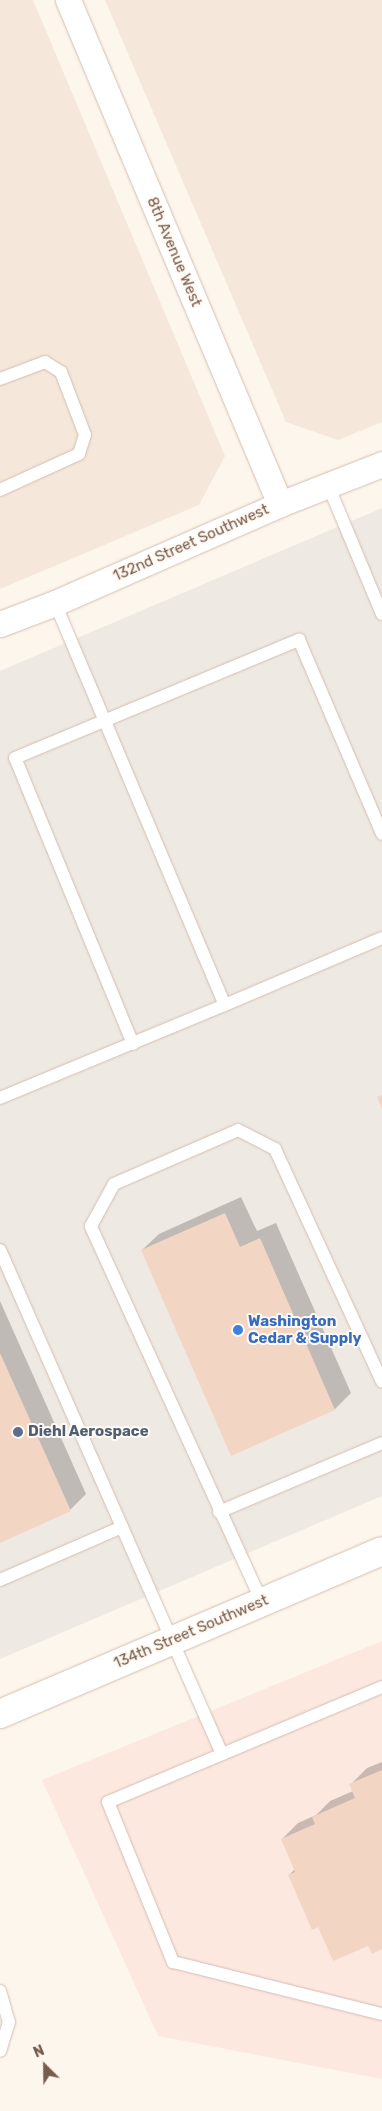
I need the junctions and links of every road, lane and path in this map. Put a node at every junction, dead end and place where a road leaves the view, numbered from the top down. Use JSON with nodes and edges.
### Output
{"nodes":[{"id":1,"x":68,"y":0,"type":"edge"},
{"id":2,"x":0,"y":379,"type":"edge"},
{"id":3,"x":382,"y":464,"type":"edge"},
{"id":4,"x":328,"y":486,"type":"junction"},
{"id":5,"x":0,"y":490,"type":"edge"},
{"id":6,"x":280,"y":504,"type":"junction"},
{"id":7,"x":56,"y":603,"type":"junction"},
{"id":8,"x":382,"y":614,"type":"edge"},
{"id":9,"x":0,"y":624,"type":"edge"},
{"id":10,"x":106,"y":721,"type":"junction"},
{"id":11,"x":382,"y":834,"type":"edge"},
{"id":12,"x":382,"y":938,"type":"edge"},
{"id":13,"x":225,"y":1005,"type":"junction"},
{"id":14,"x":133,"y":1044,"type":"junction"},
{"id":15,"x":0,"y":1098,"type":"edge"},
{"id":16,"x":0,"y":1250,"type":"edge"},
{"id":17,"x":382,"y":1382,"type":"edge"},
{"id":18,"x":382,"y":1443,"type":"edge"},
{"id":19,"x":219,"y":1512,"type":"junction"},
{"id":20,"x":122,"y":1527,"type":"junction"},
{"id":21,"x":382,"y":1550,"type":"edge"},
{"id":22,"x":0,"y":1580,"type":"edge"},
{"id":23,"x":262,"y":1602,"type":"junction"},
{"id":24,"x":172,"y":1640,"type":"junction"},
{"id":25,"x":382,"y":1688,"type":"edge"},
{"id":26,"x":0,"y":1714,"type":"edge"},
{"id":27,"x":222,"y":1754,"type":"junction"},
{"id":28,"x":0,"y":1991,"type":"edge"},
{"id":29,"x":382,"y":2014,"type":"edge"},
{"id":30,"x":0,"y":2051,"type":"edge"}],
"edges":[{"from":1,"to":6,"type":"street","name":"8th Avenue West"},
{"from":2,"to":5,"type":"lane"},
{"from":3,"to":4,"type":"street","name":"132nd Street Southwest"},
{"from":4,"to":6,"type":"street","name":"132nd Street Southwest"},
{"from":4,"to":8,"type":"lane"},
{"from":6,"to":7,"type":"street","name":"132nd Street Southwest"},
{"from":7,"to":9,"type":"street","name":"132nd Street Southwest"},
{"from":7,"to":10,"type":"lane"},
{"from":10,"to":11,"type":"lane"},
{"from":10,"to":13,"type":"lane"},
{"from":10,"to":14,"type":"lane"},
{"from":12,"to":13,"type":"lane"},
{"from":13,"to":14,"type":"lane"},
{"from":14,"to":15,"type":"lane"},
{"from":16,"to":20,"type":"lane"},
{"from":17,"to":19,"type":"lane"},
{"from":18,"to":19,"type":"lane"},
{"from":19,"to":23,"type":"lane"},
{"from":20,"to":22,"type":"lane"},
{"from":20,"to":24,"type":"lane"},
{"from":21,"to":23,"type":"street","name":"134th Street Southwest"},
{"from":23,"to":24,"type":"street","name":"134th Street Southwest"},
{"from":24,"to":26,"type":"street","name":"134th Street Southwest"},
{"from":24,"to":27,"type":"lane"},
{"from":25,"to":27,"type":"lane"},
{"from":27,"to":29,"type":"lane"},
{"from":28,"to":30,"type":"lane"}]}
